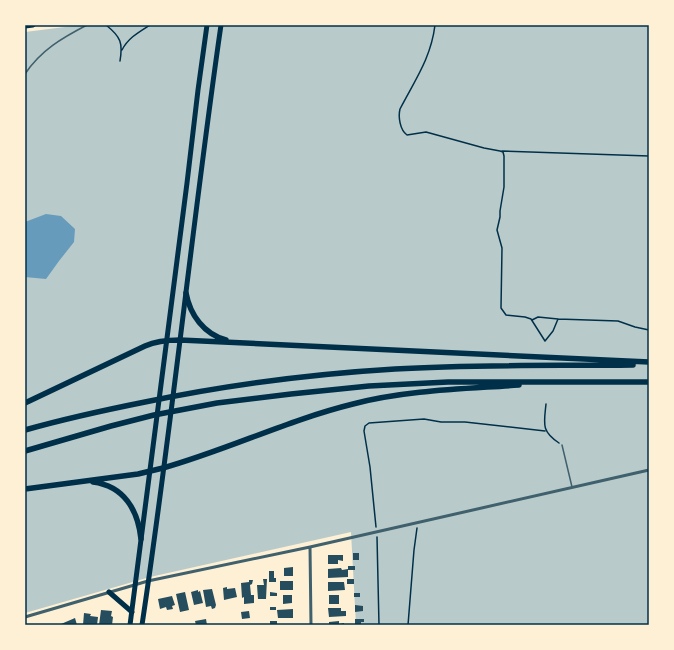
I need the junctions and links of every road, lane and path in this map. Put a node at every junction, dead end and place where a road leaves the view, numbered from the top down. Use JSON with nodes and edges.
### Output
{"nodes":[{"id":1,"x":33,"y":25,"type":"edge"},
{"id":2,"x":87,"y":25,"type":"edge"},
{"id":3,"x":106,"y":25,"type":"edge"},
{"id":4,"x":150,"y":25,"type":"edge"},
{"id":5,"x":207,"y":25,"type":"edge"},
{"id":6,"x":221,"y":25,"type":"edge"},
{"id":7,"x":435,"y":25,"type":"edge"},
{"id":8,"x":25,"y":26,"type":"edge"},
{"id":9,"x":122,"y":50,"type":"junction"},
{"id":10,"x":120,"y":61,"type":"dead end"},
{"id":11,"x":25,"y":74,"type":"edge"},
{"id":12,"x":500,"y":150,"type":"junction"},
{"id":13,"x":649,"y":156,"type":"edge"},
{"id":14,"x":186,"y":293,"type":"junction"},
{"id":15,"x":558,"y":319,"type":"junction"},
{"id":16,"x":532,"y":320,"type":"junction"},
{"id":17,"x":649,"y":330,"type":"edge"},
{"id":18,"x":166,"y":340,"type":"junction"},
{"id":19,"x":180,"y":340,"type":"junction"},
{"id":20,"x":238,"y":343,"type":"junction"},
{"id":21,"x":649,"y":364,"type":"edge"},
{"id":22,"x":559,"y":382,"type":"junction"},
{"id":23,"x":649,"y":382,"type":"edge"},
{"id":24,"x":25,"y":403,"type":"edge"},
{"id":25,"x":546,"y":404,"type":"dead end"},
{"id":26,"x":25,"y":430,"type":"edge"},
{"id":27,"x":545,"y":431,"type":"junction"},
{"id":28,"x":562,"y":445,"type":"joint"},
{"id":29,"x":25,"y":451,"type":"edge"},
{"id":30,"x":163,"y":468,"type":"junction"},
{"id":31,"x":649,"y":470,"type":"edge"},
{"id":32,"x":149,"y":472,"type":"junction"},
{"id":33,"x":79,"y":482,"type":"junction"},
{"id":34,"x":572,"y":487,"type":"junction"},
{"id":35,"x":25,"y":489,"type":"edge"},
{"id":36,"x":375,"y":513,"type":"dead end"},
{"id":37,"x":417,"y":530,"type":"dead end"},
{"id":38,"x":140,"y":538,"type":"junction"},
{"id":39,"x":377,"y":544,"type":"dead end"},
{"id":40,"x":310,"y":547,"type":"junction"},
{"id":41,"x":148,"y":581,"type":"junction"},
{"id":42,"x":135,"y":586,"type":"junction"},
{"id":43,"x":108,"y":592,"type":"junction"},
{"id":44,"x":132,"y":612,"type":"junction"},
{"id":45,"x":25,"y":617,"type":"edge"},
{"id":46,"x":130,"y":625,"type":"edge"},
{"id":47,"x":142,"y":625,"type":"edge"},
{"id":48,"x":311,"y":625,"type":"edge"},
{"id":49,"x":379,"y":625,"type":"edge"},
{"id":50,"x":408,"y":625,"type":"edge"}],
"edges":[{"from":1,"to":8,"type":"main road"},
{"from":2,"to":11,"type":"lane"},
{"from":3,"to":9,"type":"path"},
{"from":4,"to":9,"type":"path"},
{"from":5,"to":18,"type":"main road"},
{"from":6,"to":14,"type":"main road"},
{"from":7,"to":12,"type":"path"},
{"from":9,"to":10,"type":"path"},
{"from":12,"to":13,"type":"path"},
{"from":12,"to":16,"type":"path"},
{"from":14,"to":19,"type":"main road"},
{"from":14,"to":20,"type":"highway"},
{"from":15,"to":16,"type":"path"},
{"from":15,"to":16,"type":"path"},
{"from":15,"to":17,"type":"path"},
{"from":18,"to":19,"type":"highway"},
{"from":18,"to":24,"type":"highway"},
{"from":18,"to":32,"type":"main road"},
{"from":19,"to":20,"type":"highway"},
{"from":19,"to":30,"type":"main road"},
{"from":20,"to":21,"type":"highway"},
{"from":21,"to":26,"type":"highway"},
{"from":22,"to":23,"type":"highway"},
{"from":22,"to":29,"type":"highway"},
{"from":22,"to":30,"type":"highway"},
{"from":25,"to":27,"type":"path"},
{"from":27,"to":28,"type":"path"},
{"from":27,"to":36,"type":"path"},
{"from":28,"to":34,"type":"lane"},
{"from":30,"to":32,"type":"highway"},
{"from":30,"to":41,"type":"main road"},
{"from":31,"to":34,"type":"street"},
{"from":32,"to":33,"type":"highway"},
{"from":32,"to":38,"type":"main road"},
{"from":33,"to":35,"type":"highway"},
{"from":33,"to":38,"type":"highway"},
{"from":34,"to":40,"type":"street"},
{"from":37,"to":50,"type":"path"},
{"from":38,"to":42,"type":"main road"},
{"from":39,"to":49,"type":"path"},
{"from":40,"to":41,"type":"street"},
{"from":40,"to":48,"type":"street"},
{"from":41,"to":42,"type":"street"},
{"from":41,"to":47,"type":"main road"},
{"from":42,"to":43,"type":"street"},
{"from":42,"to":44,"type":"main road"},
{"from":43,"to":44,"type":"main road"},
{"from":43,"to":45,"type":"street"},
{"from":44,"to":46,"type":"main road"}]}
